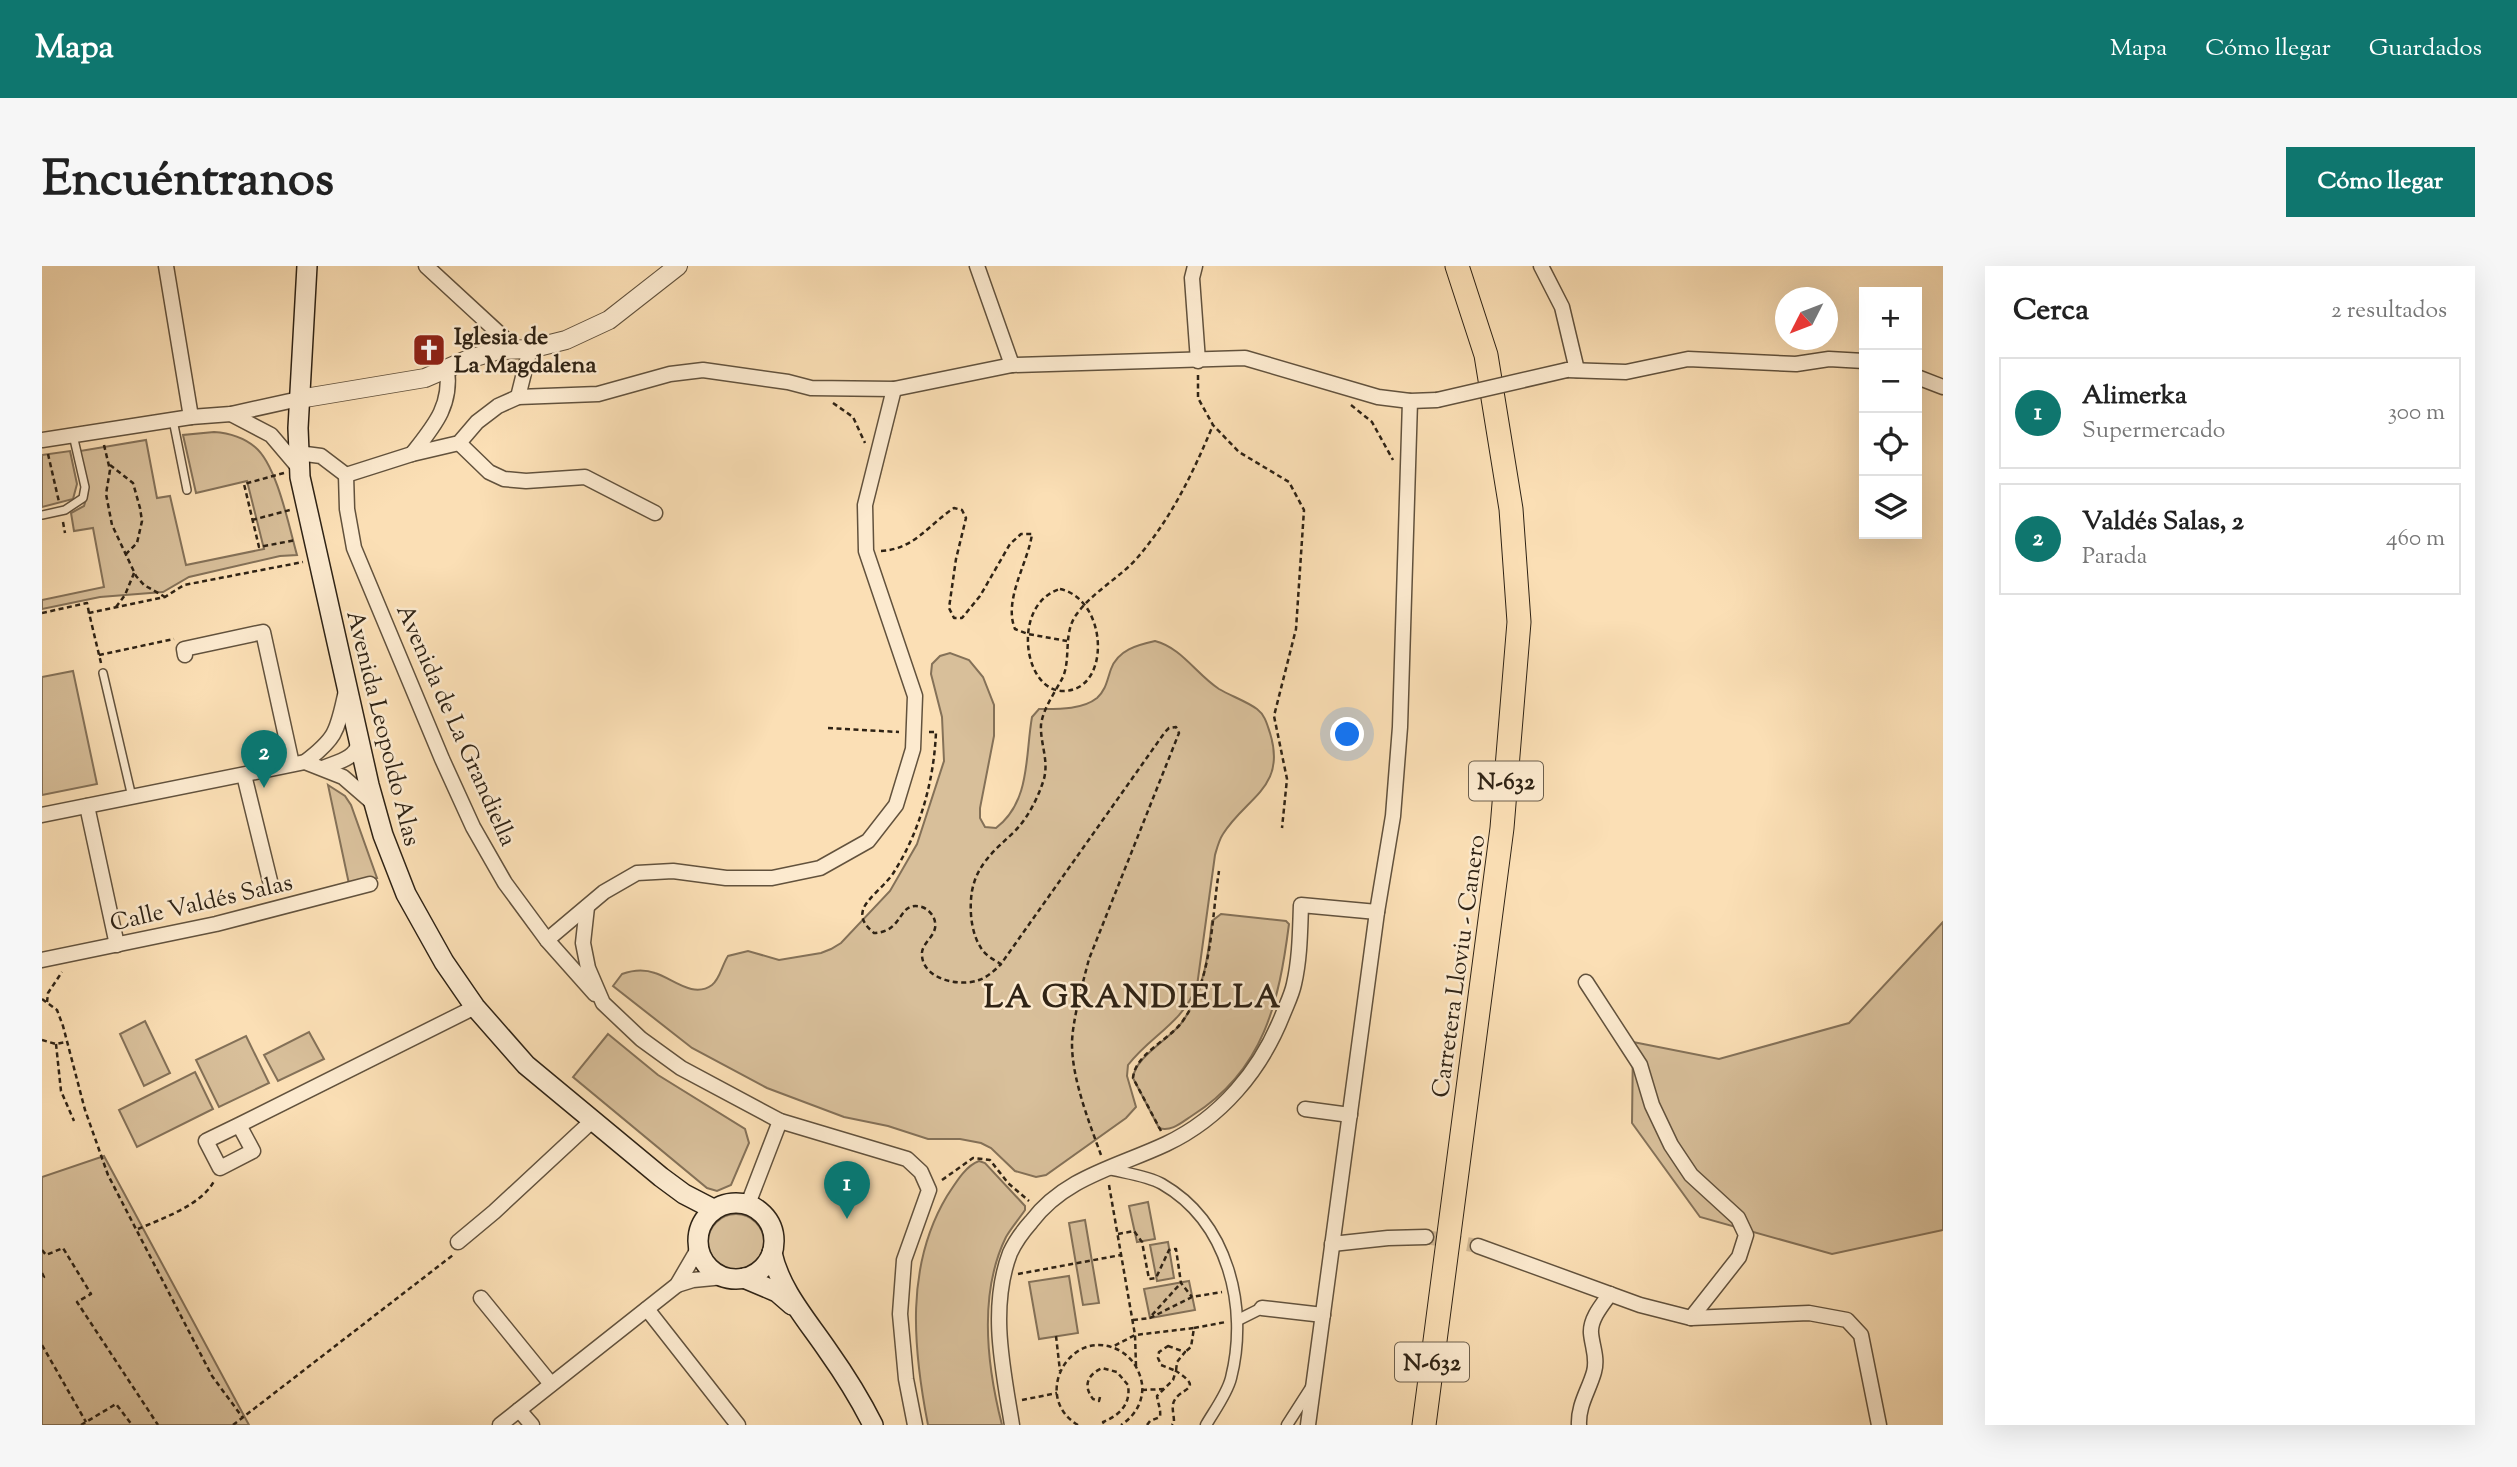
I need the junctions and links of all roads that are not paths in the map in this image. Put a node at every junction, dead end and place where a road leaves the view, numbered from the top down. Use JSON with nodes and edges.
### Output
{"nodes":[{"id":1,"x":166,"y":266,"type":"edge"},
{"id":2,"x":307,"y":266,"type":"edge"},
{"id":3,"x":426,"y":266,"type":"edge"},
{"id":4,"x":678,"y":266,"type":"edge"},
{"id":5,"x":977,"y":266,"type":"edge"},
{"id":6,"x":1195,"y":266,"type":"edge"},
{"id":7,"x":1457,"y":266,"type":"edge"},
{"id":8,"x":1541,"y":266,"type":"edge"},
{"id":9,"x":522,"y":349,"type":"junction"},
{"id":10,"x":1198,"y":361,"type":"junction"},
{"id":11,"x":1859,"y":361,"type":"edge"},
{"id":12,"x":1012,"y":365,"type":"junction"},
{"id":13,"x":447,"y":369,"type":"junction"},
{"id":14,"x":1572,"y":370,"type":"junction"},
{"id":15,"x":1922,"y":379,"type":"edge"},
{"id":16,"x":1943,"y":387,"type":"edge"},
{"id":17,"x":894,"y":389,"type":"junction"},
{"id":18,"x":518,"y":397,"type":"junction"},
{"id":19,"x":299,"y":399,"type":"junction"},
{"id":20,"x":1410,"y":401,"type":"junction"},
{"id":21,"x":231,"y":414,"type":"junction"},
{"id":22,"x":191,"y":417,"type":"junction"},
{"id":23,"x":173,"y":420,"type":"junction"},
{"id":24,"x":74,"y":435,"type":"junction"},
{"id":25,"x":43,"y":439,"type":"edge"},
{"id":26,"x":459,"y":443,"type":"junction"},
{"id":27,"x":412,"y":454,"type":"junction"},
{"id":28,"x":299,"y":461,"type":"junction"},
{"id":29,"x":346,"y":475,"type":"junction"},
{"id":30,"x":187,"y":490,"type":"dead end"},
{"id":31,"x":655,"y":513,"type":"dead end"},
{"id":32,"x":42,"y":515,"type":"edge"},
{"id":33,"x":185,"y":655,"type":"dead end"},
{"id":34,"x":103,"y":673,"type":"road end"},
{"id":35,"x":346,"y":690,"type":"junction"},
{"id":36,"x":324,"y":747,"type":"junction"},
{"id":37,"x":359,"y":751,"type":"junction"},
{"id":38,"x":299,"y":763,"type":"junction"},
{"id":39,"x":323,"y":768,"type":"junction"},
{"id":40,"x":244,"y":775,"type":"junction"},
{"id":41,"x":132,"y":797,"type":"junction"},
{"id":42,"x":374,"y":804,"type":"junction"},
{"id":43,"x":87,"y":806,"type":"junction"},
{"id":44,"x":42,"y":815,"type":"edge"},
{"id":45,"x":370,"y":884,"type":"dead end"},
{"id":46,"x":271,"y":885,"type":"dead end"},
{"id":47,"x":587,"y":907,"type":"junction"},
{"id":48,"x":1377,"y":912,"type":"junction"},
{"id":49,"x":547,"y":940,"type":"junction"},
{"id":50,"x":117,"y":945,"type":"junction"},
{"id":51,"x":42,"y":960,"type":"edge"},
{"id":52,"x":1586,"y":982,"type":"dead end"},
{"id":53,"x":603,"y":1003,"type":"junction"},
{"id":54,"x":475,"y":1007,"type":"junction"},
{"id":55,"x":1305,"y":1109,"type":"dead end"},
{"id":56,"x":1350,"y":1115,"type":"junction"},
{"id":57,"x":592,"y":1121,"type":"junction"},
{"id":58,"x":780,"y":1121,"type":"junction"},
{"id":59,"x":239,"y":1125,"type":"junction"},
{"id":60,"x":1105,"y":1168,"type":"junction"},
{"id":61,"x":661,"y":1177,"type":"junction"},
{"id":62,"x":748,"y":1204,"type":"junction"},
{"id":63,"x":713,"y":1209,"type":"junction"},
{"id":64,"x":699,"y":1229,"type":"junction"},
{"id":65,"x":1426,"y":1237,"type":"tunnel mouth"},
{"id":66,"x":458,"y":1242,"type":"road end"},
{"id":67,"x":1332,"y":1244,"type":"junction"},
{"id":68,"x":1478,"y":1246,"type":"tunnel mouth"},
{"id":69,"x":698,"y":1249,"type":"junction"},
{"id":70,"x":772,"y":1253,"type":"junction"},
{"id":71,"x":734,"y":1278,"type":"junction"},
{"id":72,"x":677,"y":1285,"type":"junction"},
{"id":73,"x":1610,"y":1294,"type":"junction"},
{"id":74,"x":481,"y":1298,"type":"dead end"},
{"id":75,"x":1440,"y":1298,"type":"junction"},
{"id":76,"x":1262,"y":1307,"type":"joint"},
{"id":77,"x":646,"y":1309,"type":"junction"},
{"id":78,"x":801,"y":1312,"type":"junction"},
{"id":79,"x":1323,"y":1315,"type":"junction"},
{"id":80,"x":1691,"y":1318,"type":"junction"},
{"id":81,"x":1238,"y":1320,"type":"junction"},
{"id":82,"x":1314,"y":1382,"type":"junction"},
{"id":83,"x":551,"y":1384,"type":"junction"},
{"id":84,"x":519,"y":1410,"type":"junction"},
{"id":85,"x":500,"y":1425,"type":"edge"},
{"id":86,"x":532,"y":1425,"type":"edge"},
{"id":87,"x":738,"y":1425,"type":"edge"},
{"id":88,"x":873,"y":1425,"type":"edge"},
{"id":89,"x":915,"y":1425,"type":"edge"},
{"id":90,"x":1012,"y":1425,"type":"edge"},
{"id":91,"x":1206,"y":1425,"type":"edge"},
{"id":92,"x":1287,"y":1425,"type":"edge"},
{"id":93,"x":1307,"y":1425,"type":"edge"},
{"id":94,"x":1413,"y":1425,"type":"edge"},
{"id":95,"x":1424,"y":1425,"type":"edge"},
{"id":96,"x":1579,"y":1425,"type":"edge"},
{"id":97,"x":1879,"y":1425,"type":"edge"}],
"edges":[{"from":1,"to":22,"type":"street"},
{"from":2,"to":19,"type":"main road","name":"Avenida Leopoldo Alas"},
{"from":3,"to":9,"type":"street"},
{"from":4,"to":9,"type":"street"},
{"from":5,"to":12,"type":"street"},
{"from":6,"to":10,"type":"street"},
{"from":7,"to":75,"type":"highway","name":"Carretera Lloviu - Canero","number":"N-632"},
{"from":8,"to":14,"type":"street"},
{"from":9,"to":13,"type":"street"},
{"from":9,"to":18,"type":"street"},
{"from":10,"to":12,"type":"street"},
{"from":10,"to":20,"type":"street"},
{"from":11,"to":14,"type":"street"},
{"from":12,"to":17,"type":"street"},
{"from":13,"to":19,"type":"street"},
{"from":13,"to":27,"type":"street"},
{"from":14,"to":20,"type":"street","bridge":true},
{"from":15,"to":16,"type":"street"},
{"from":17,"to":18,"type":"street"},
{"from":17,"to":47,"type":"street"},
{"from":18,"to":26,"type":"street"},
{"from":19,"to":21,"type":"street"},
{"from":19,"to":28,"type":"main road","name":"Avenida Leopoldo Alas"},
{"from":20,"to":48,"type":"street"},
{"from":21,"to":22,"type":"street"},
{"from":21,"to":28,"type":"street"},
{"from":22,"to":23,"type":"street"},
{"from":23,"to":24,"type":"street"},
{"from":23,"to":30,"type":"lane"},
{"from":24,"to":25,"type":"street"},
{"from":24,"to":32,"type":"lane"},
{"from":26,"to":27,"type":"street"},
{"from":26,"to":31,"type":"street"},
{"from":27,"to":29,"type":"street"},
{"from":28,"to":29,"type":"street"},
{"from":28,"to":35,"type":"main road","name":"Avenida Leopoldo Alas"},
{"from":29,"to":49,"type":"street","name":"Avenida de La Grandiella"},
{"from":33,"to":38,"type":"street"},
{"from":34,"to":41,"type":"lane"},
{"from":35,"to":36,"type":"street"},
{"from":35,"to":37,"type":"main road","name":"Avenida Leopoldo Alas"},
{"from":36,"to":37,"type":"street"},
{"from":36,"to":38,"type":"street"},
{"from":37,"to":39,"type":"street"},
{"from":37,"to":42,"type":"main road","name":"Avenida Leopoldo Alas"},
{"from":38,"to":39,"type":"street"},
{"from":38,"to":40,"type":"street"},
{"from":39,"to":42,"type":"street"},
{"from":40,"to":41,"type":"street"},
{"from":40,"to":46,"type":"street"},
{"from":41,"to":43,"type":"street"},
{"from":42,"to":54,"type":"main road","name":"Avenida Leopoldo Alas"},
{"from":43,"to":44,"type":"street"},
{"from":43,"to":50,"type":"street"},
{"from":45,"to":50,"type":"street","name":"Calle Valdés Salas"},
{"from":47,"to":49,"type":"street"},
{"from":47,"to":53,"type":"street"},
{"from":48,"to":56,"type":"street"},
{"from":48,"to":60,"type":"street"},
{"from":49,"to":53,"type":"street","name":"Avenida de La Grandiella"},
{"from":50,"to":51,"type":"street","name":"Calle Valdés Salas"},
{"from":52,"to":80,"type":"street"},
{"from":53,"to":58,"type":"street","name":"Avenida de La Grandiella"},
{"from":54,"to":57,"type":"main road","name":"Avenida Leopoldo Alas"},
{"from":54,"to":59,"type":"street"},
{"from":55,"to":56,"type":"street"},
{"from":56,"to":67,"type":"street"},
{"from":57,"to":61,"type":"main road","name":"Avenida Leopoldo Alas"},
{"from":57,"to":66,"type":"street"},
{"from":58,"to":62,"type":"street"},
{"from":58,"to":89,"type":"street","name":"Avenida de La Grandiella"},
{"from":59,"to":59,"type":"street"},
{"from":60,"to":81,"type":"street"},
{"from":60,"to":90,"type":"street"},
{"from":61,"to":63,"type":"main road","name":"Avenida Leopoldo Alas"},
{"from":61,"to":64,"type":"main road","name":"Avenida Leopoldo Alas"},
{"from":62,"to":63,"type":"main road"},
{"from":62,"to":70,"type":"main road"},
{"from":63,"to":64,"type":"main road"},
{"from":64,"to":69,"type":"main road"},
{"from":65,"to":67,"type":"street"},
{"from":67,"to":79,"type":"street"},
{"from":68,"to":73,"type":"street"},
{"from":69,"to":71,"type":"main road"},
{"from":69,"to":72,"type":"street"},
{"from":70,"to":71,"type":"main road"},
{"from":70,"to":78,"type":"main road"},
{"from":71,"to":72,"type":"street"},
{"from":71,"to":78,"type":"main road"},
{"from":72,"to":77,"type":"street"},
{"from":73,"to":80,"type":"street"},
{"from":73,"to":96,"type":"street"},
{"from":74,"to":83,"type":"street"},
{"from":75,"to":94,"type":"highway"},
{"from":75,"to":95,"type":"highway","name":"Carretera Lloviu - Canero","number":"N-632"},
{"from":76,"to":79,"type":"street"},
{"from":76,"to":81,"type":"street"},
{"from":77,"to":83,"type":"street"},
{"from":77,"to":87,"type":"street"},
{"from":78,"to":88,"type":"main road"},
{"from":79,"to":82,"type":"street"},
{"from":80,"to":97,"type":"street"},
{"from":81,"to":91,"type":"street"},
{"from":82,"to":92,"type":"street"},
{"from":82,"to":93,"type":"street"},
{"from":83,"to":84,"type":"street"},
{"from":84,"to":85,"type":"street"},
{"from":84,"to":86,"type":"street"}]}
